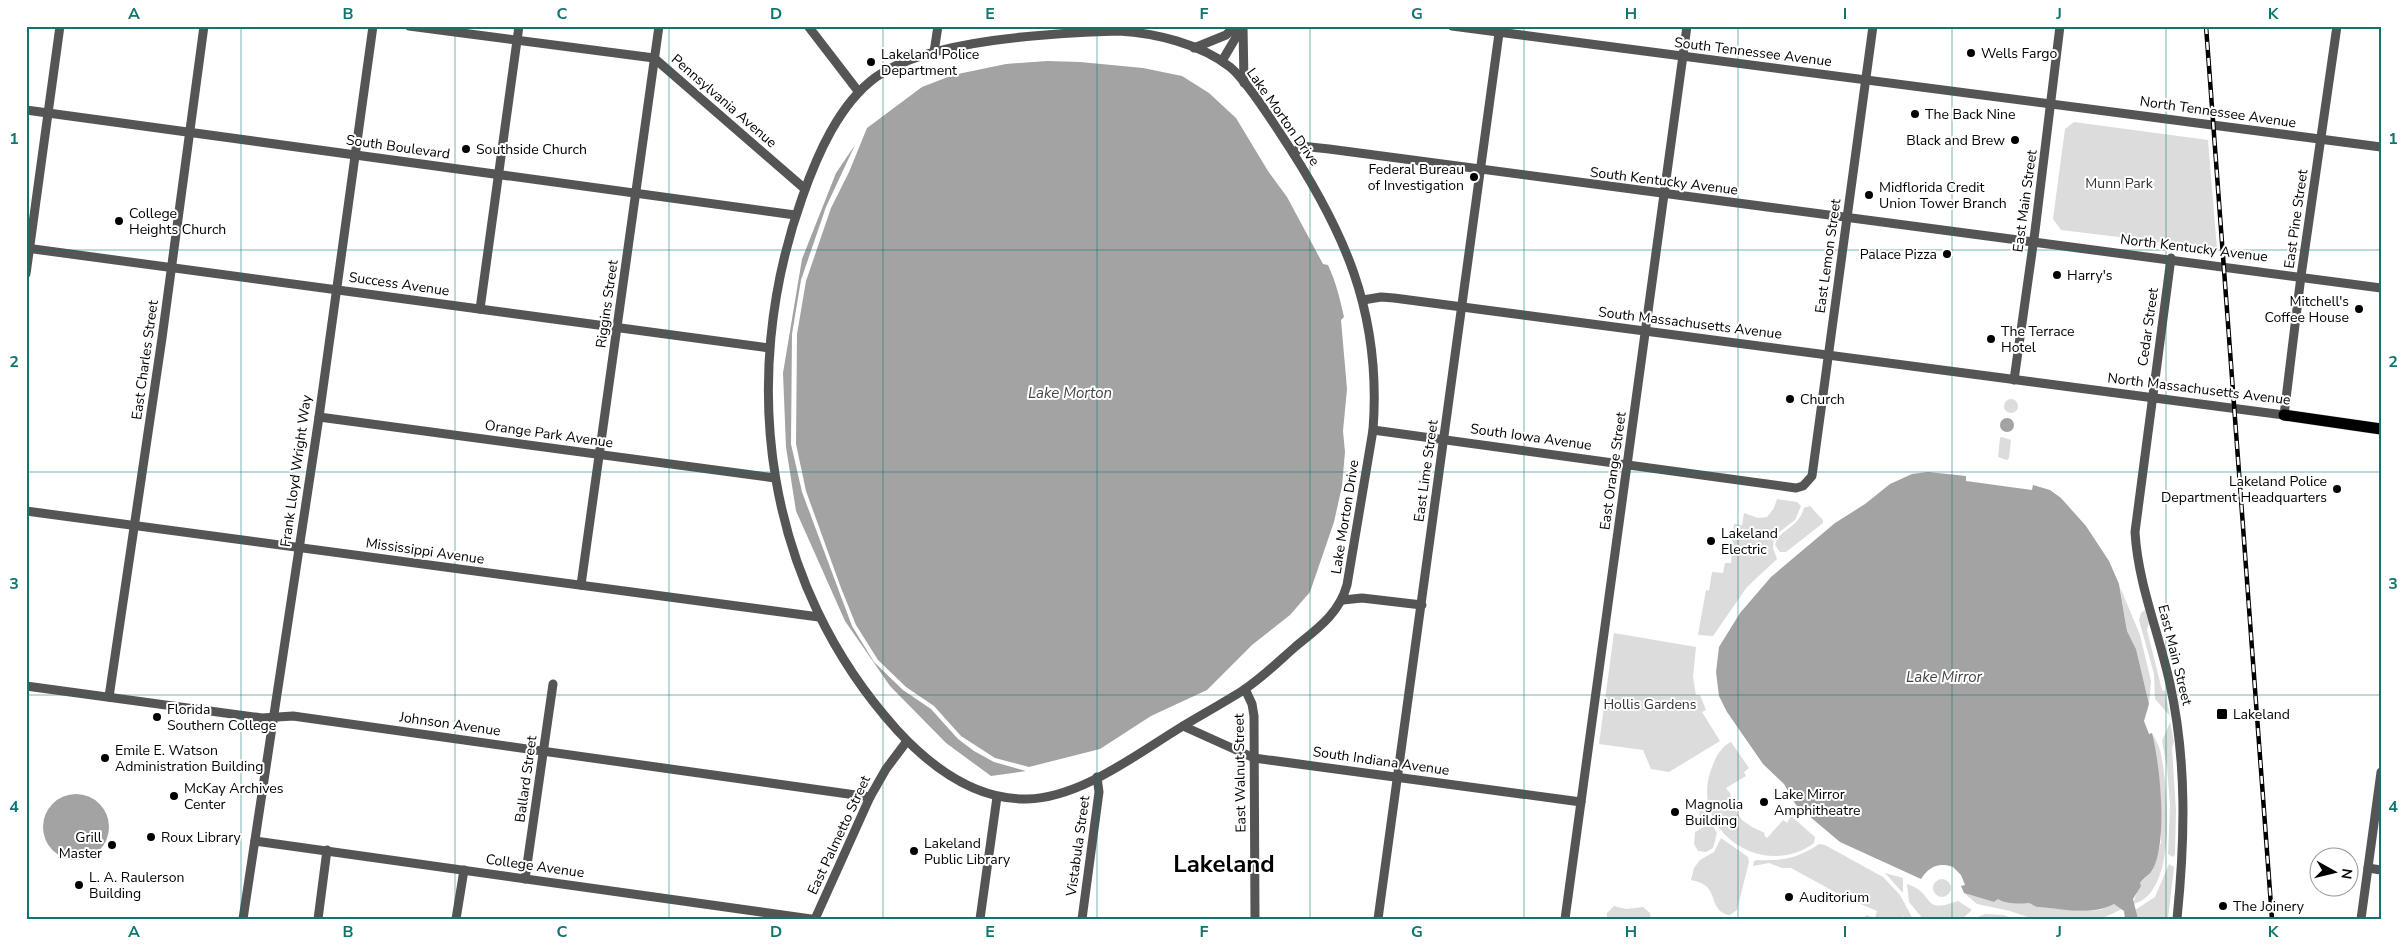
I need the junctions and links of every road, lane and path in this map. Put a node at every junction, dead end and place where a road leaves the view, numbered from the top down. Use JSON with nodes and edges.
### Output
{"nodes":[{"id":1,"x":60,"y":26,"type":"edge"},
{"id":2,"x":204,"y":26,"type":"edge"},
{"id":3,"x":372,"y":26,"type":"edge"},
{"id":4,"x":409,"y":26,"type":"edge"},
{"id":5,"x":519,"y":26,"type":"edge"},
{"id":6,"x":659,"y":26,"type":"edge"},
{"id":7,"x":808,"y":26,"type":"edge"},
{"id":8,"x":938,"y":26,"type":"edge"},
{"id":9,"x":1235,"y":26,"type":"edge"},
{"id":10,"x":1241,"y":26,"type":"edge"},
{"id":11,"x":1452,"y":26,"type":"edge"},
{"id":12,"x":1687,"y":26,"type":"edge"},
{"id":13,"x":1873,"y":26,"type":"edge"},
{"id":14,"x":2060,"y":26,"type":"edge"},
{"id":15,"x":2337,"y":26,"type":"edge"},
{"id":16,"x":1500,"y":29,"type":"edge"},
{"id":17,"x":517,"y":39,"type":"junction"},
{"id":18,"x":1194,"y":48,"type":"junction"},
{"id":19,"x":934,"y":52,"type":"junction"},
{"id":20,"x":1682,"y":57,"type":"junction"},
{"id":21,"x":654,"y":58,"type":"junction"},
{"id":22,"x":1222,"y":62,"type":"junction"},
{"id":23,"x":1866,"y":80,"type":"junction"},
{"id":24,"x":1244,"y":83,"type":"junction"},
{"id":25,"x":858,"y":91,"type":"junction"},
{"id":26,"x":2051,"y":104,"type":"junction"},
{"id":27,"x":26,"y":110,"type":"edge"},
{"id":28,"x":48,"y":113,"type":"junction"},
{"id":29,"x":190,"y":132,"type":"junction"},
{"id":30,"x":2322,"y":140,"type":"junction"},
{"id":31,"x":2381,"y":147,"type":"edge"},
{"id":32,"x":355,"y":154,"type":"junction"},
{"id":33,"x":1294,"y":154,"type":"junction"},
{"id":34,"x":1482,"y":171,"type":"junction"},
{"id":35,"x":498,"y":174,"type":"junction"},
{"id":36,"x":805,"y":189,"type":"junction"},
{"id":37,"x":636,"y":193,"type":"junction"},
{"id":38,"x":1665,"y":194,"type":"junction"},
{"id":39,"x":795,"y":216,"type":"junction"},
{"id":40,"x":1848,"y":219,"type":"junction"},
{"id":41,"x":2034,"y":242,"type":"junction"},
{"id":42,"x":28,"y":248,"type":"edge"},
{"id":43,"x":2171,"y":258,"type":"junction"},
{"id":44,"x":172,"y":267,"type":"junction"},
{"id":45,"x":26,"y":274,"type":"edge"},
{"id":46,"x":2301,"y":276,"type":"junction"},
{"id":47,"x":2381,"y":288,"type":"edge"},
{"id":48,"x":336,"y":289,"type":"junction"},
{"id":49,"x":1363,"y":300,"type":"junction"},
{"id":50,"x":1462,"y":307,"type":"junction"},
{"id":51,"x":480,"y":309,"type":"junction"},
{"id":52,"x":618,"y":328,"type":"junction"},
{"id":53,"x":1645,"y":331,"type":"junction"},
{"id":54,"x":769,"y":348,"type":"junction"},
{"id":55,"x":1828,"y":354,"type":"junction"},
{"id":56,"x":2014,"y":380,"type":"junction"},
{"id":57,"x":2152,"y":399,"type":"junction"},
{"id":58,"x":2284,"y":415,"type":"junction"},
{"id":59,"x":318,"y":418,"type":"junction"},
{"id":60,"x":2381,"y":429,"type":"edge"},
{"id":61,"x":1373,"y":430,"type":"junction"},
{"id":62,"x":1445,"y":439,"type":"junction"},
{"id":63,"x":600,"y":455,"type":"junction"},
{"id":64,"x":1627,"y":464,"type":"junction"},
{"id":65,"x":775,"y":478,"type":"junction"},
{"id":66,"x":1803,"y":486,"type":"joint"},
{"id":67,"x":26,"y":511,"type":"edge"},
{"id":68,"x":135,"y":526,"type":"junction"},
{"id":69,"x":299,"y":548,"type":"junction"},
{"id":70,"x":581,"y":585,"type":"junction"},
{"id":71,"x":1343,"y":600,"type":"junction"},
{"id":72,"x":1422,"y":605,"type":"junction"},
{"id":73,"x":819,"y":617,"type":"junction"},
{"id":74,"x":554,"y":684,"type":"dead end"},
{"id":75,"x":26,"y":686,"type":"edge"},
{"id":76,"x":1245,"y":689,"type":"junction"},
{"id":77,"x":110,"y":697,"type":"junction"},
{"id":78,"x":275,"y":716,"type":"junction"},
{"id":79,"x":1183,"y":726,"type":"junction"},
{"id":80,"x":908,"y":741,"type":"junction"},
{"id":81,"x":544,"y":752,"type":"junction"},
{"id":82,"x":1254,"y":758,"type":"junction"},
{"id":83,"x":2381,"y":772,"type":"edge"},
{"id":84,"x":1398,"y":777,"type":"junction"},
{"id":85,"x":1096,"y":778,"type":"junction"},
{"id":86,"x":870,"y":797,"type":"junction"},
{"id":87,"x":997,"y":797,"type":"junction"},
{"id":88,"x":1581,"y":802,"type":"junction"},
{"id":89,"x":255,"y":841,"type":"junction"},
{"id":90,"x":327,"y":850,"type":"junction"},
{"id":91,"x":2368,"y":868,"type":"junction"},
{"id":92,"x":464,"y":870,"type":"junction"},
{"id":93,"x":2381,"y":870,"type":"edge"},
{"id":94,"x":525,"y":879,"type":"junction"},
{"id":95,"x":243,"y":919,"type":"edge"},
{"id":96,"x":318,"y":919,"type":"edge"},
{"id":97,"x":456,"y":919,"type":"edge"},
{"id":98,"x":810,"y":919,"type":"edge"},
{"id":99,"x":815,"y":919,"type":"edge"},
{"id":100,"x":980,"y":919,"type":"edge"},
{"id":101,"x":1082,"y":919,"type":"edge"},
{"id":102,"x":1255,"y":919,"type":"edge"},
{"id":103,"x":1378,"y":919,"type":"edge"},
{"id":104,"x":1565,"y":919,"type":"edge"},
{"id":105,"x":2177,"y":919,"type":"edge"},
{"id":106,"x":2361,"y":919,"type":"edge"}],
"edges":[{"from":1,"to":28,"type":"street"},
{"from":2,"to":29,"type":"street","name":"East Charles Street"},
{"from":3,"to":32,"type":"street","name":"Frank Lloyd Wright Way"},
{"from":4,"to":17,"type":"street","name":"Pennsylvania Avenue"},
{"from":5,"to":17,"type":"street"},
{"from":6,"to":21,"type":"street","name":"Riggins Street"},
{"from":7,"to":25,"type":"street"},
{"from":8,"to":19,"type":"street"},
{"from":9,"to":18,"type":"street"},
{"from":10,"to":22,"type":"street"},
{"from":10,"to":24,"type":"street"},
{"from":11,"to":16,"type":"street","name":"South Tennessee Avenue"},
{"from":12,"to":20,"type":"street","name":"East Orange Street"},
{"from":13,"to":23,"type":"street","name":"East Lemon Street"},
{"from":14,"to":26,"type":"street","name":"East Main Street"},
{"from":15,"to":30,"type":"street","name":"East Pine Street"},
{"from":16,"to":20,"type":"street","name":"South Tennessee Avenue"},
{"from":16,"to":34,"type":"street","name":"East Lime Street"},
{"from":17,"to":21,"type":"street","name":"Pennsylvania Avenue"},
{"from":17,"to":35,"type":"street"},
{"from":18,"to":19,"type":"street","name":"Lake Morton Drive"},
{"from":18,"to":22,"type":"street","name":"Lake Morton Drive"},
{"from":19,"to":25,"type":"street","name":"Lake Morton Drive"},
{"from":20,"to":23,"type":"street","name":"South Tennessee Avenue"},
{"from":20,"to":38,"type":"street","name":"East Orange Street"},
{"from":21,"to":36,"type":"street","name":"Pennsylvania Avenue"},
{"from":21,"to":37,"type":"street","name":"Riggins Street"},
{"from":22,"to":24,"type":"street","name":"Lake Morton Drive"},
{"from":23,"to":26,"type":"street","name":"South Tennessee Avenue"},
{"from":23,"to":40,"type":"street","name":"East Lemon Street"},
{"from":24,"to":33,"type":"street","name":"Lake Morton Drive"},
{"from":25,"to":36,"type":"street","name":"Lake Morton Drive"},
{"from":26,"to":30,"type":"street","name":"North Tennessee Avenue"},
{"from":26,"to":41,"type":"street","name":"East Main Street"},
{"from":27,"to":28,"type":"street","name":"South Boulevard"},
{"from":28,"to":29,"type":"street","name":"South Boulevard"},
{"from":28,"to":42,"type":"street"},
{"from":29,"to":32,"type":"street","name":"South Boulevard"},
{"from":29,"to":44,"type":"street","name":"East Charles Street"},
{"from":30,"to":31,"type":"street","name":"North Tennessee Avenue"},
{"from":30,"to":46,"type":"street","name":"East Pine Street"},
{"from":32,"to":35,"type":"street","name":"South Boulevard"},
{"from":32,"to":48,"type":"street","name":"Frank Lloyd Wright Way"},
{"from":33,"to":34,"type":"street","name":"South Kentucky Avenue"},
{"from":33,"to":49,"type":"street","name":"Lake Morton Drive"},
{"from":34,"to":38,"type":"street","name":"South Kentucky Avenue"},
{"from":34,"to":50,"type":"street","name":"East Lime Street"},
{"from":35,"to":37,"type":"street","name":"South Boulevard"},
{"from":35,"to":51,"type":"street"},
{"from":36,"to":39,"type":"street","name":"Lake Morton Drive"},
{"from":37,"to":39,"type":"street","name":"South Boulevard"},
{"from":37,"to":52,"type":"street","name":"Riggins Street"},
{"from":38,"to":40,"type":"street","name":"South Kentucky Avenue"},
{"from":38,"to":53,"type":"street","name":"East Orange Street"},
{"from":39,"to":54,"type":"street","name":"Lake Morton Drive"},
{"from":40,"to":41,"type":"street","name":"South Kentucky Avenue"},
{"from":40,"to":55,"type":"street","name":"East Lemon Street"},
{"from":41,"to":43,"type":"street","name":"North Kentucky Avenue"},
{"from":41,"to":56,"type":"street","name":"East Main Street"},
{"from":42,"to":44,"type":"street","name":"Success Avenue"},
{"from":42,"to":45,"type":"street"},
{"from":43,"to":46,"type":"street","name":"North Kentucky Avenue"},
{"from":43,"to":57,"type":"street","name":"Cedar Street"},
{"from":44,"to":48,"type":"street","name":"Success Avenue"},
{"from":44,"to":68,"type":"street","name":"East Charles Street"},
{"from":46,"to":47,"type":"street","name":"North Kentucky Avenue"},
{"from":46,"to":58,"type":"street","name":"East Pine Street"},
{"from":48,"to":51,"type":"street","name":"Success Avenue"},
{"from":48,"to":59,"type":"street","name":"Frank Lloyd Wright Way"},
{"from":49,"to":50,"type":"street","name":"South Massachusetts Avenue"},
{"from":49,"to":61,"type":"street","name":"Lake Morton Drive"},
{"from":50,"to":53,"type":"street","name":"South Massachusetts Avenue"},
{"from":50,"to":62,"type":"street","name":"East Lime Street"},
{"from":51,"to":52,"type":"street","name":"Success Avenue"},
{"from":52,"to":54,"type":"street","name":"Success Avenue"},
{"from":52,"to":63,"type":"street","name":"Riggins Street"},
{"from":53,"to":55,"type":"street","name":"South Massachusetts Avenue"},
{"from":53,"to":64,"type":"street","name":"East Orange Street"},
{"from":54,"to":65,"type":"street","name":"Lake Morton Drive"},
{"from":55,"to":56,"type":"street","name":"South Massachusetts Avenue"},
{"from":55,"to":66,"type":"street","name":"East Lemon Street"},
{"from":56,"to":57,"type":"street","name":"North Massachusetts Avenue"},
{"from":57,"to":58,"type":"street","name":"North Massachusetts Avenue"},
{"from":57,"to":105,"type":"street","name":"East Main Street"},
{"from":58,"to":60,"type":"main road","name":"North Massachusetts Avenue"},
{"from":59,"to":63,"type":"street","name":"Orange Park Avenue"},
{"from":59,"to":69,"type":"street","name":"Frank Lloyd Wright Way"},
{"from":61,"to":62,"type":"street","name":"South Iowa Avenue"},
{"from":61,"to":71,"type":"street","name":"Lake Morton Drive"},
{"from":62,"to":64,"type":"street","name":"South Iowa Avenue"},
{"from":62,"to":72,"type":"street","name":"East Lime Street"},
{"from":63,"to":65,"type":"street","name":"Orange Park Avenue"},
{"from":63,"to":70,"type":"street","name":"Riggins Street"},
{"from":64,"to":66,"type":"street","name":"South Iowa Avenue"},
{"from":64,"to":88,"type":"street","name":"East Orange Street"},
{"from":65,"to":73,"type":"street","name":"Lake Morton Drive"},
{"from":67,"to":68,"type":"street","name":"Mississippi Avenue"},
{"from":68,"to":69,"type":"street","name":"Mississippi Avenue"},
{"from":68,"to":77,"type":"street","name":"East Charles Street"},
{"from":69,"to":70,"type":"street","name":"Mississippi Avenue"},
{"from":69,"to":78,"type":"street","name":"Frank Lloyd Wright Way"},
{"from":70,"to":73,"type":"street","name":"Mississippi Avenue"},
{"from":71,"to":72,"type":"street"},
{"from":71,"to":76,"type":"street","name":"Lake Morton Drive"},
{"from":72,"to":84,"type":"street","name":"East Lime Street"},
{"from":73,"to":80,"type":"street","name":"Lake Morton Drive"},
{"from":74,"to":81,"type":"street","name":"Ballard Street"},
{"from":75,"to":77,"type":"street","name":"Johnson Avenue"},
{"from":76,"to":79,"type":"street","name":"Lake Morton Drive"},
{"from":76,"to":82,"type":"street","name":"East Walnut Street"},
{"from":77,"to":78,"type":"street","name":"Johnson Avenue"},
{"from":78,"to":81,"type":"street","name":"Johnson Avenue"},
{"from":78,"to":89,"type":"street","name":"Frank Lloyd Wright Way"},
{"from":79,"to":82,"type":"street","name":"South Indiana Avenue"},
{"from":79,"to":85,"type":"street","name":"Lake Morton Drive"},
{"from":80,"to":86,"type":"street","name":"East Palmetto Street"},
{"from":80,"to":87,"type":"street","name":"Lake Morton Drive"},
{"from":81,"to":86,"type":"street","name":"Johnson Avenue"},
{"from":81,"to":94,"type":"street","name":"Ballard Street"},
{"from":82,"to":84,"type":"street","name":"South Indiana Avenue"},
{"from":82,"to":102,"type":"street","name":"East Walnut Street"},
{"from":83,"to":91,"type":"street"},
{"from":84,"to":88,"type":"street","name":"South Indiana Avenue"},
{"from":84,"to":103,"type":"street","name":"East Lime Street"},
{"from":85,"to":87,"type":"street","name":"Lake Morton Drive"},
{"from":85,"to":101,"type":"street","name":"Vistabula Street"},
{"from":86,"to":99,"type":"street","name":"East Palmetto Street"},
{"from":87,"to":100,"type":"street"},
{"from":88,"to":104,"type":"street","name":"East Orange Street"},
{"from":89,"to":90,"type":"street","name":"College Avenue"},
{"from":89,"to":95,"type":"street","name":"Frank Lloyd Wright Way"},
{"from":90,"to":92,"type":"street","name":"College Avenue"},
{"from":90,"to":96,"type":"street"},
{"from":91,"to":93,"type":"street"},
{"from":91,"to":106,"type":"street"},
{"from":92,"to":94,"type":"street","name":"College Avenue"},
{"from":92,"to":97,"type":"street"},
{"from":94,"to":98,"type":"street","name":"College Avenue"}]}
